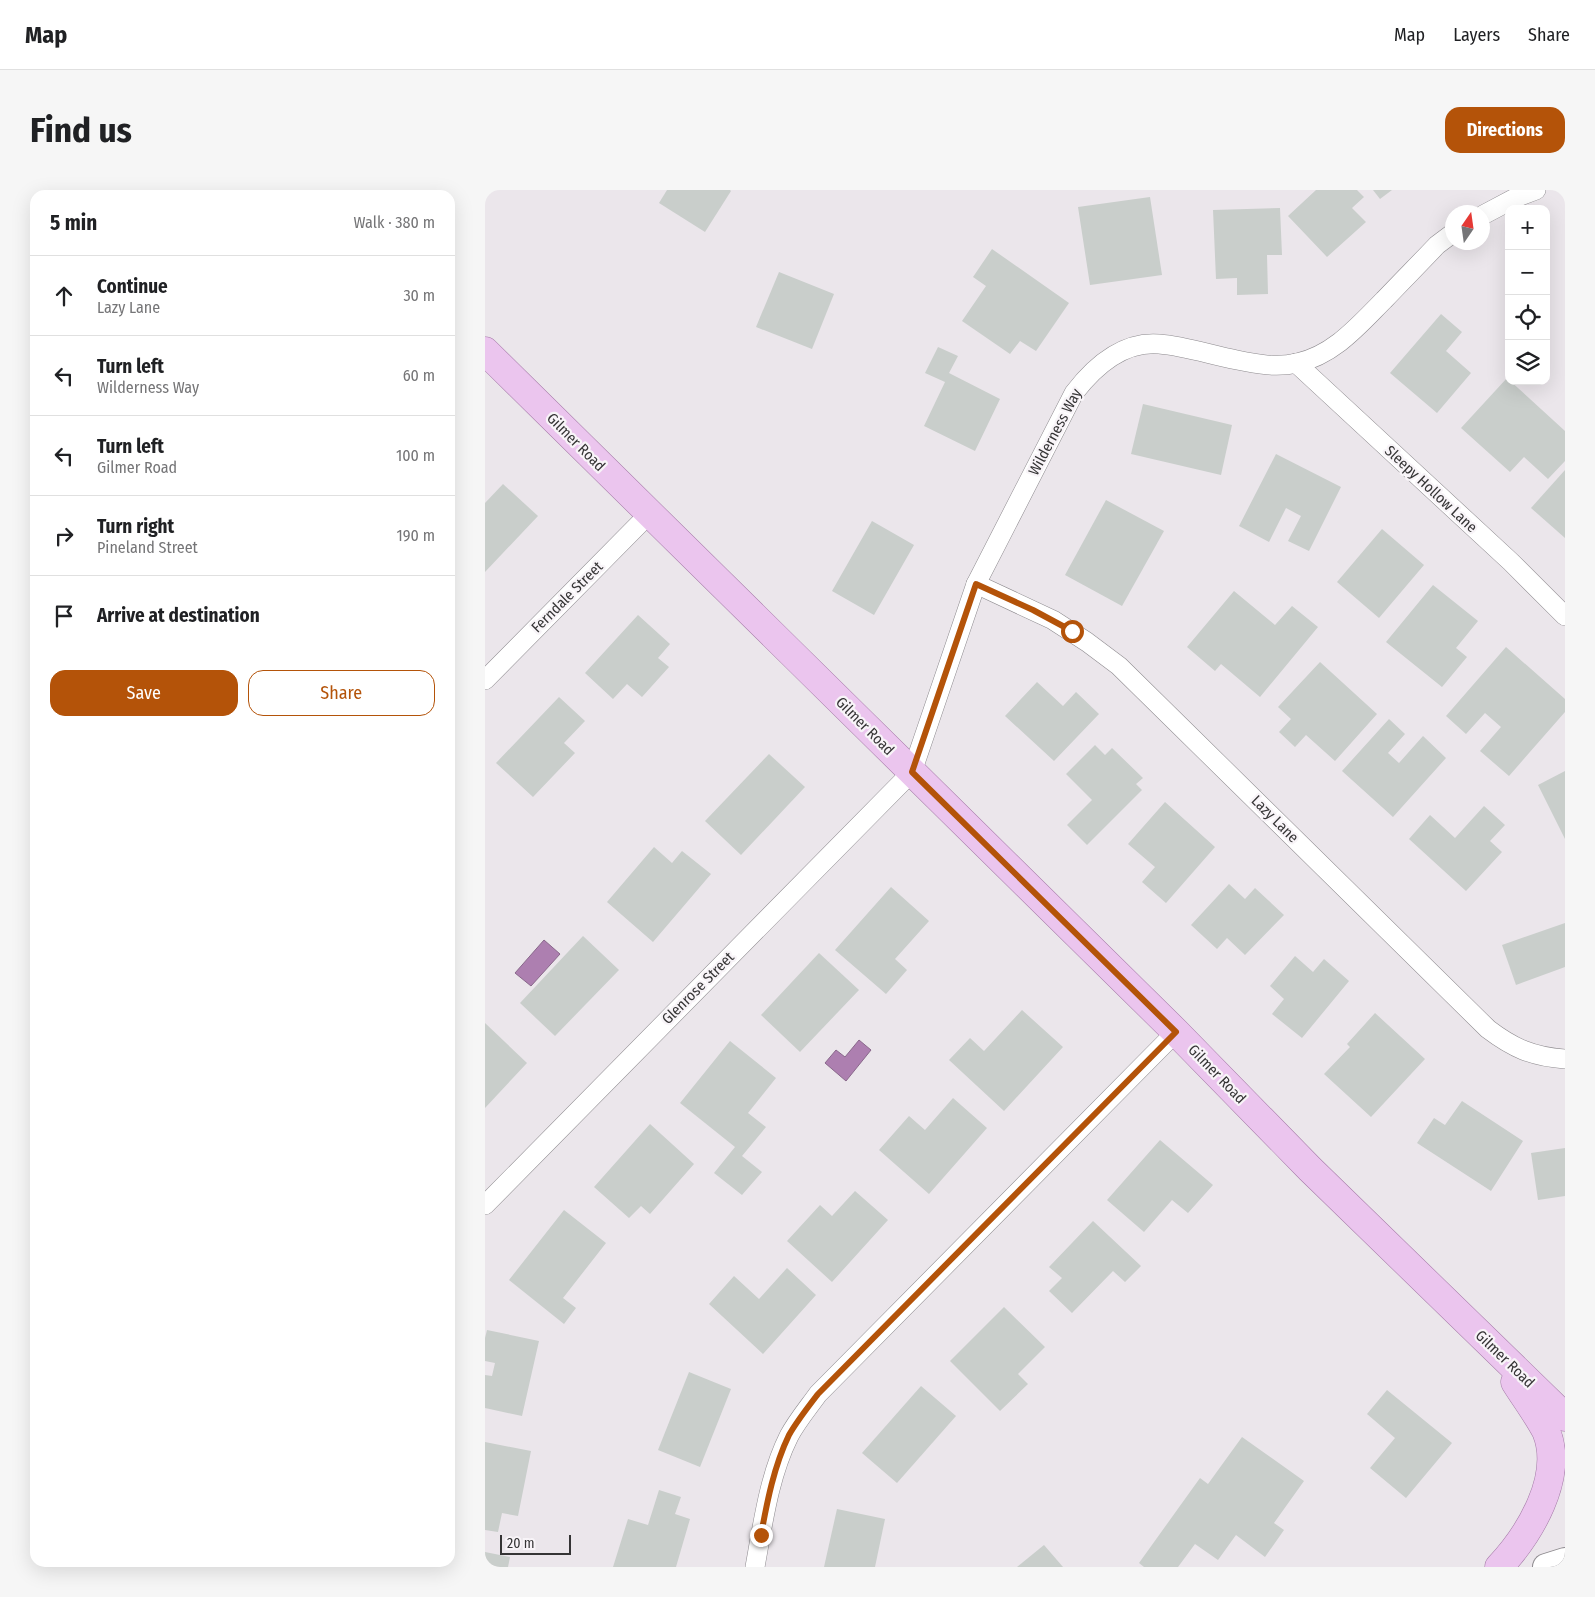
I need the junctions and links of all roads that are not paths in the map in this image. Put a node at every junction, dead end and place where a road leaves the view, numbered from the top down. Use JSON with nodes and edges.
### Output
{"nodes":[{"id":1,"x":1536,"y":190,"type":"edge"},
{"id":2,"x":1490,"y":211,"type":"edge"},
{"id":3,"x":1445,"y":240,"type":"edge"},
{"id":4,"x":485,"y":351,"type":"edge"},
{"id":5,"x":1297,"y":363,"type":"junction"},
{"id":6,"x":649,"y":514,"type":"junction"},
{"id":7,"x":976,"y":584,"type":"junction"},
{"id":8,"x":1565,"y":616,"type":"edge"},
{"id":9,"x":485,"y":680,"type":"edge"},
{"id":10,"x":912,"y":772,"type":"junction"},
{"id":11,"x":1176,"y":1032,"type":"junction"},
{"id":12,"x":1565,"y":1059,"type":"edge"},
{"id":13,"x":485,"y":1204,"type":"edge"},
{"id":14,"x":1493,"y":1347,"type":"junction"},
{"id":15,"x":1565,"y":1417,"type":"edge"},
{"id":16,"x":1565,"y":1561,"type":"edge"},
{"id":17,"x":755,"y":1567,"type":"edge"},
{"id":18,"x":1499,"y":1567,"type":"edge"},
{"id":19,"x":1546,"y":1567,"type":"edge"}],
"edges":[{"from":1,"to":2,"type":"street"},
{"from":3,"to":5,"type":"street","name":"Wilderness Way"},
{"from":4,"to":6,"type":"main road","name":"Gilmer Road"},
{"from":5,"to":7,"type":"street","name":"Wilderness Way"},
{"from":5,"to":8,"type":"street","name":"Sleepy Hollow Lane"},
{"from":6,"to":9,"type":"street","name":"Ferndale Street"},
{"from":6,"to":10,"type":"main road","name":"Gilmer Road"},
{"from":7,"to":10,"type":"street","name":"Wilderness Way"},
{"from":7,"to":12,"type":"street","name":"Lazy Lane"},
{"from":10,"to":11,"type":"main road","name":"Gilmer Road"},
{"from":10,"to":13,"type":"street","name":"Glenrose Street"},
{"from":11,"to":14,"type":"main road","name":"Gilmer Road"},
{"from":11,"to":17,"type":"street"},
{"from":14,"to":15,"type":"main road","name":"Gilmer Road"},
{"from":14,"to":18,"type":"main road"},
{"from":16,"to":19,"type":"main road"}]}
